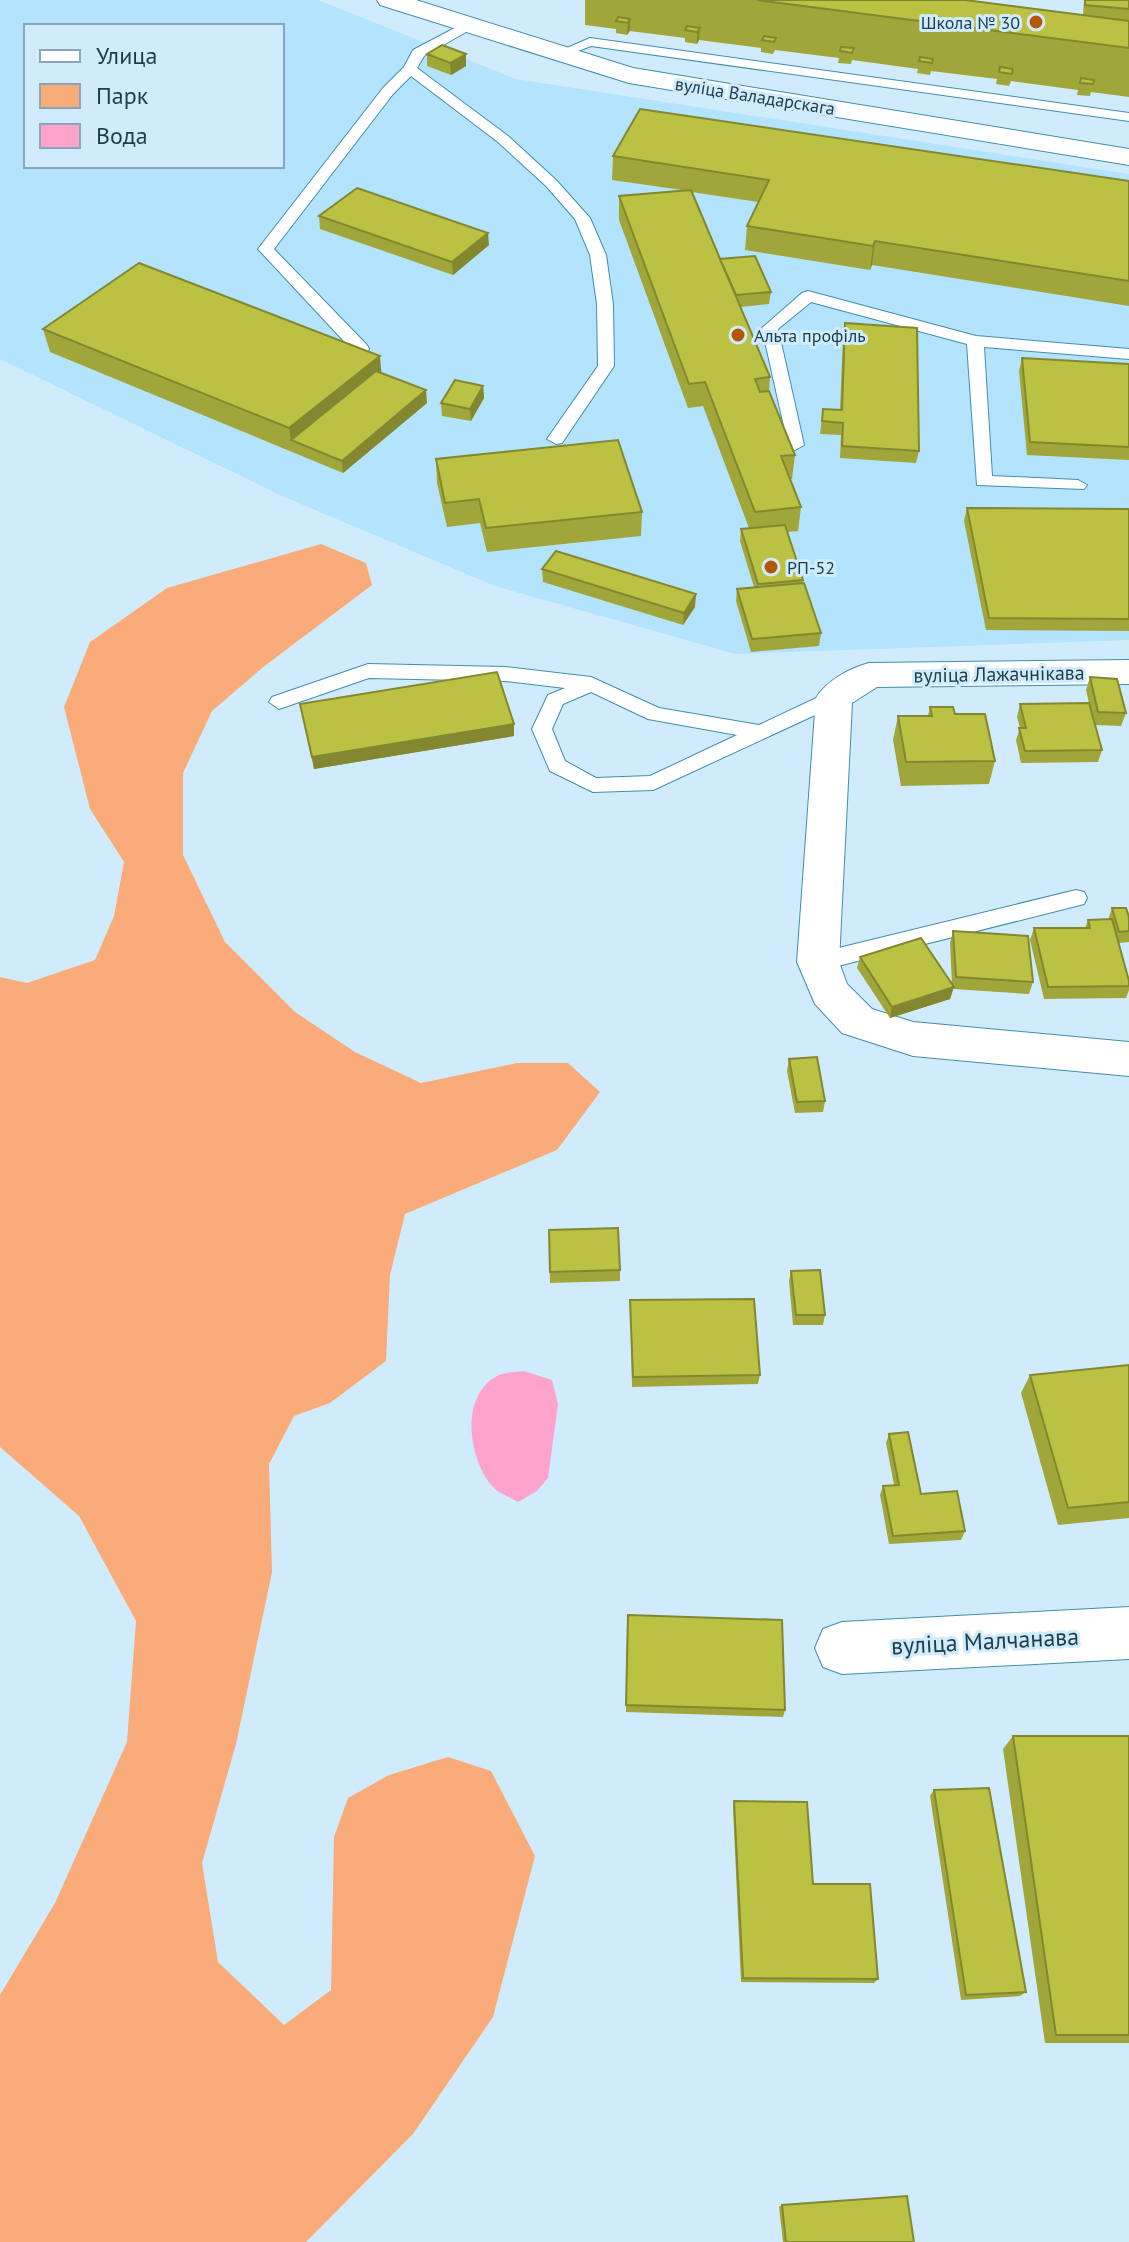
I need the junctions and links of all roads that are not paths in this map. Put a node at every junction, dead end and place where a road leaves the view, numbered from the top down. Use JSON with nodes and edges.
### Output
{"nodes":[{"id":1,"x":389,"y":0,"type":"edge"},
{"id":2,"x":438,"y":6,"type":"edge"},
{"id":3,"x":473,"y":24,"type":"junction"},
{"id":4,"x":560,"y":54,"type":"junction"},
{"id":5,"x":410,"y":69,"type":"junction"},
{"id":6,"x":1129,"y":117,"type":"edge"},
{"id":7,"x":1129,"y":157,"type":"edge"},
{"id":8,"x":975,"y":341,"type":"junction"},
{"id":9,"x":361,"y":349,"type":"edge"},
{"id":10,"x":1129,"y":354,"type":"edge"},
{"id":11,"x":556,"y":439,"type":"dead end"},
{"id":12,"x":795,"y":445,"type":"edge"},
{"id":13,"x":1078,"y":485,"type":"dead end"},
{"id":14,"x":1129,"y":672,"type":"edge"},
{"id":15,"x":591,"y":684,"type":"junction"},
{"id":16,"x":834,"y":698,"type":"junction"},
{"id":17,"x":279,"y":702,"type":"dead end"},
{"id":18,"x":764,"y":733,"type":"junction"},
{"id":19,"x":1076,"y":898,"type":"dead end"},
{"id":20,"x":818,"y":962,"type":"junction"},
{"id":21,"x":1129,"y":1059,"type":"edge"},
{"id":22,"x":1129,"y":1633,"type":"edge"},
{"id":23,"x":842,"y":1648,"type":"dead end"}],
"edges":[{"from":1,"to":2,"type":"street","name":"вуліца Валадарскага"},
{"from":2,"to":3,"type":"street","name":"вуліца Валадарскага"},
{"from":3,"to":4,"type":"street","name":"вуліца Валадарскага"},
{"from":3,"to":5,"type":"lane"},
{"from":4,"to":6,"type":"lane"},
{"from":4,"to":7,"type":"street","name":"вуліца Валадарскага"},
{"from":5,"to":9,"type":"lane"},
{"from":5,"to":11,"type":"lane"},
{"from":8,"to":10,"type":"lane"},
{"from":8,"to":12,"type":"lane"},
{"from":8,"to":13,"type":"lane"},
{"from":14,"to":16,"type":"street","name":"вуліца Лажачнікава"},
{"from":15,"to":17,"type":"lane"},
{"from":15,"to":18,"type":"lane"},
{"from":15,"to":18,"type":"lane"},
{"from":16,"to":18,"type":"lane"},
{"from":16,"to":20,"type":"street"},
{"from":19,"to":20,"type":"lane"},
{"from":20,"to":21,"type":"street"},
{"from":22,"to":23,"type":"street","name":"вуліца Малчанава"}]}
